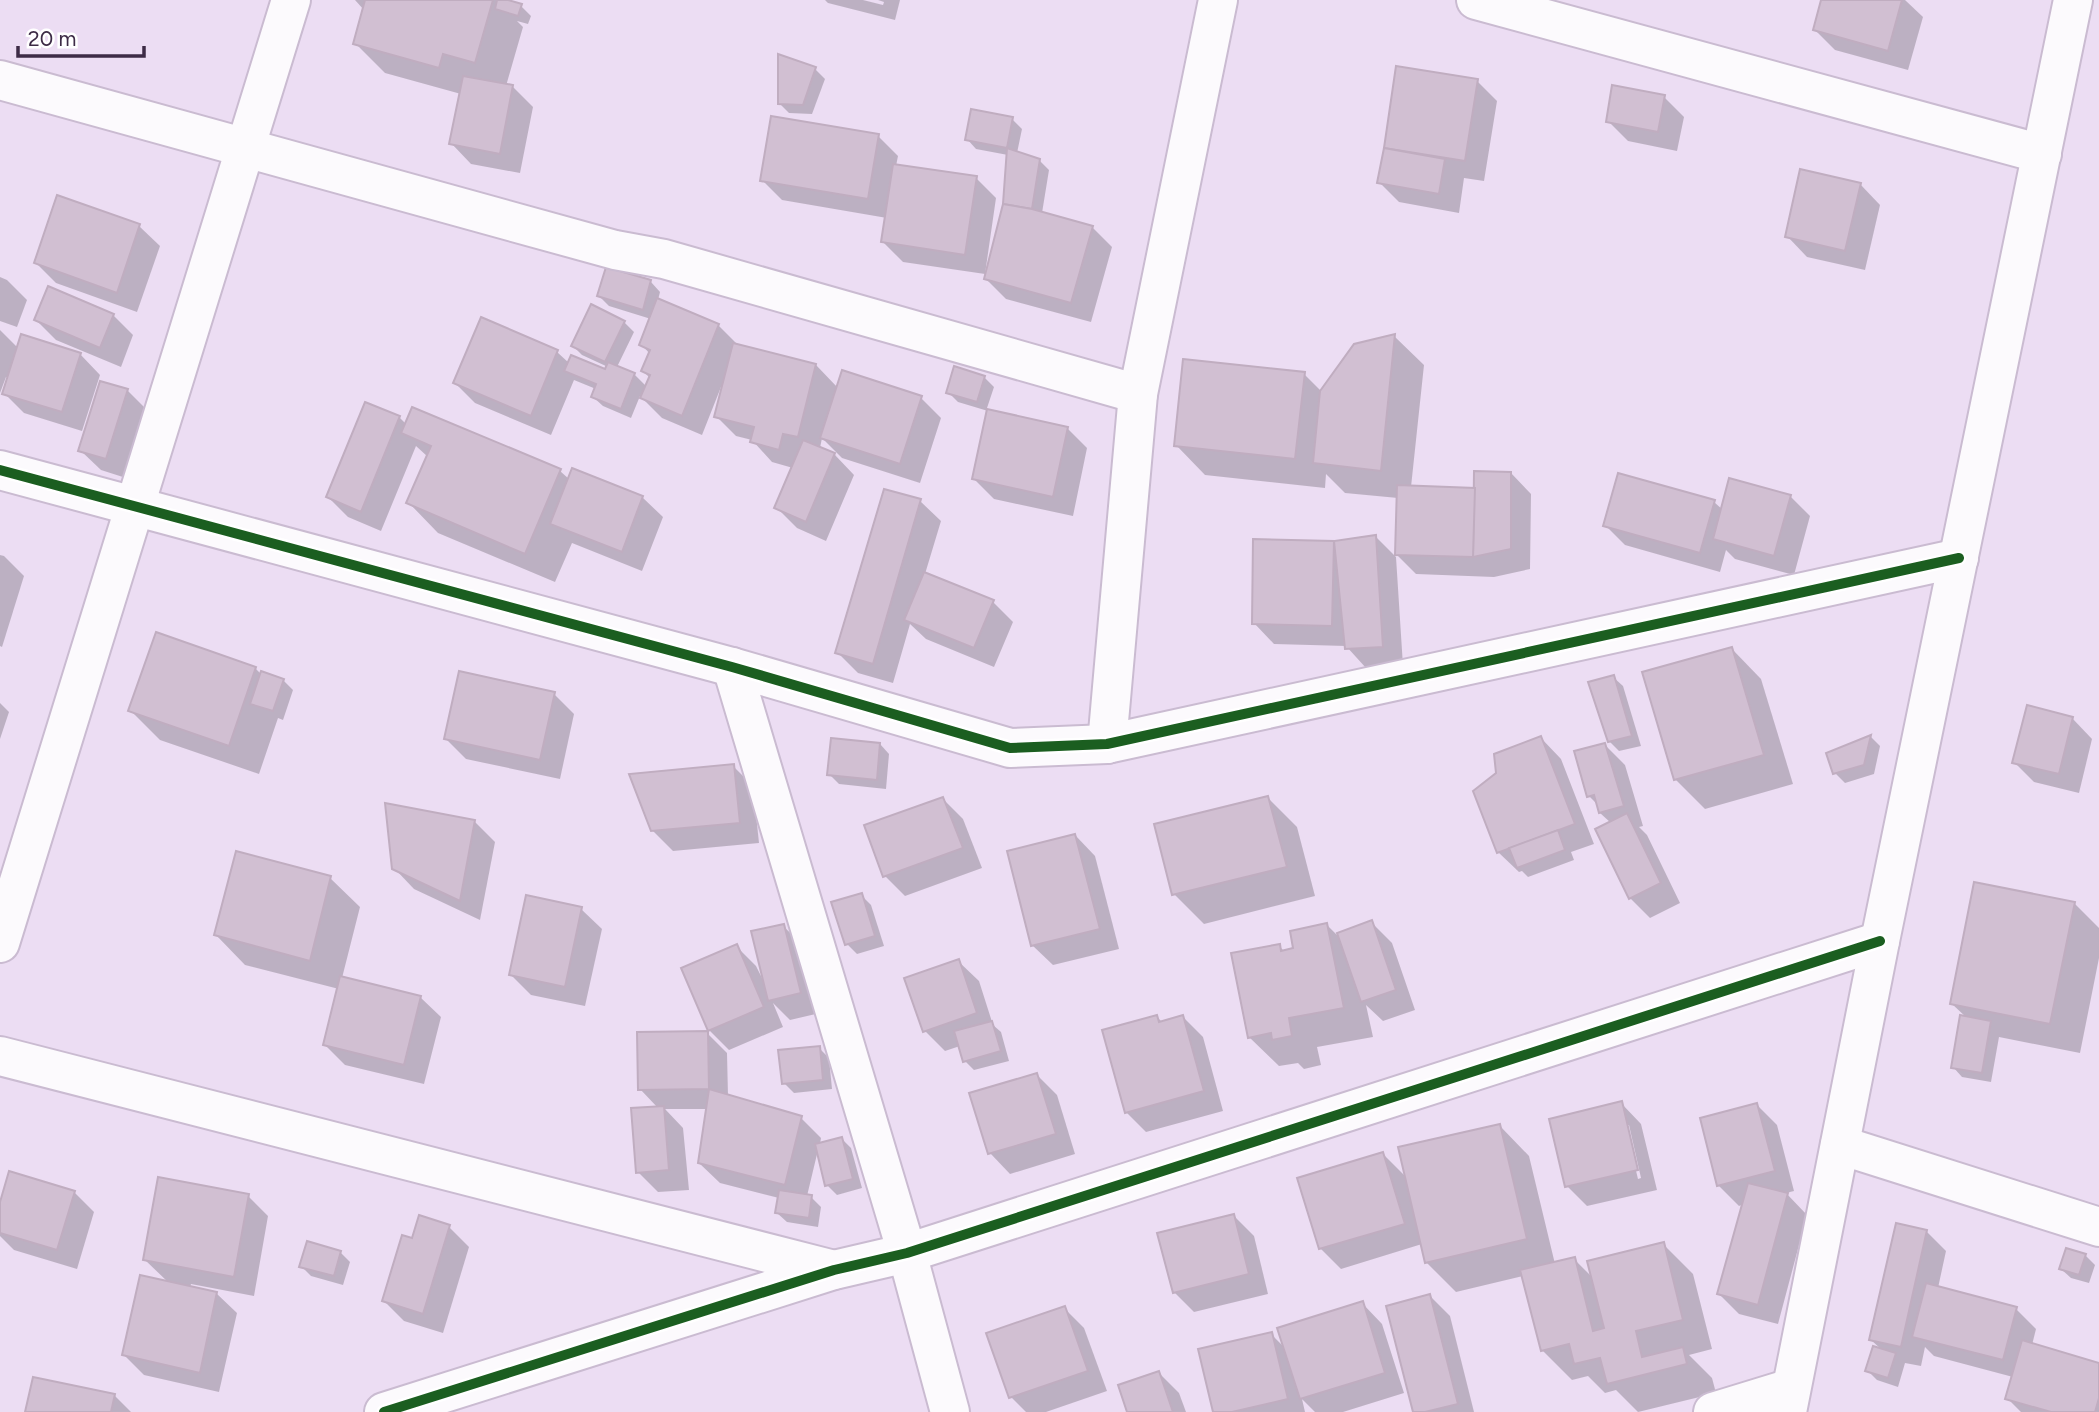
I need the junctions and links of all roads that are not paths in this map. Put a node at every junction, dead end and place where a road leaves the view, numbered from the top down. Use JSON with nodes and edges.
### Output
{"nodes":[{"id":1,"x":291,"y":0,"type":"edge"},
{"id":2,"x":1218,"y":0,"type":"edge"},
{"id":3,"x":1476,"y":0,"type":"edge"},
{"id":4,"x":2074,"y":0,"type":"edge"},
{"id":5,"x":0,"y":80,"type":"edge"},
{"id":6,"x":245,"y":148,"type":"junction"},
{"id":7,"x":2042,"y":154,"type":"junction"},
{"id":8,"x":1138,"y":394,"type":"junction"},
{"id":9,"x":0,"y":470,"type":"edge"},
{"id":10,"x":135,"y":508,"type":"junction"},
{"id":11,"x":1959,"y":558,"type":"junction"},
{"id":12,"x":732,"y":667,"type":"junction"},
{"id":13,"x":1107,"y":744,"type":"junction"},
{"id":14,"x":1880,"y":941,"type":"junction"},
{"id":15,"x":0,"y":943,"type":"edge"},
{"id":16,"x":0,"y":1056,"type":"edge"},
{"id":17,"x":1840,"y":1145,"type":"junction"},
{"id":18,"x":2099,"y":1227,"type":"edge"},
{"id":19,"x":906,"y":1253,"type":"junction"},
{"id":20,"x":834,"y":1270,"type":"junction"},
{"id":21,"x":1789,"y":1400,"type":"edge"},
{"id":22,"x":384,"y":1412,"type":"edge"},
{"id":23,"x":950,"y":1412,"type":"edge"},
{"id":24,"x":1713,"y":1412,"type":"edge"}],
"edges":[{"from":1,"to":6,"type":"street"},
{"from":2,"to":8,"type":"street"},
{"from":3,"to":7,"type":"street"},
{"from":4,"to":7,"type":"street"},
{"from":5,"to":6,"type":"street"},
{"from":6,"to":8,"type":"street"},
{"from":6,"to":10,"type":"street"},
{"from":7,"to":11,"type":"street"},
{"from":8,"to":13,"type":"street"},
{"from":9,"to":10,"type":"street"},
{"from":10,"to":12,"type":"street"},
{"from":10,"to":15,"type":"street"},
{"from":11,"to":13,"type":"street"},
{"from":11,"to":14,"type":"street"},
{"from":12,"to":13,"type":"street"},
{"from":12,"to":19,"type":"street"},
{"from":14,"to":17,"type":"street"},
{"from":14,"to":19,"type":"street"},
{"from":16,"to":20,"type":"street"},
{"from":17,"to":18,"type":"street"},
{"from":17,"to":21,"type":"street"},
{"from":19,"to":20,"type":"street"},
{"from":19,"to":23,"type":"street"},
{"from":20,"to":22,"type":"street"},
{"from":21,"to":24,"type":"street"}]}
